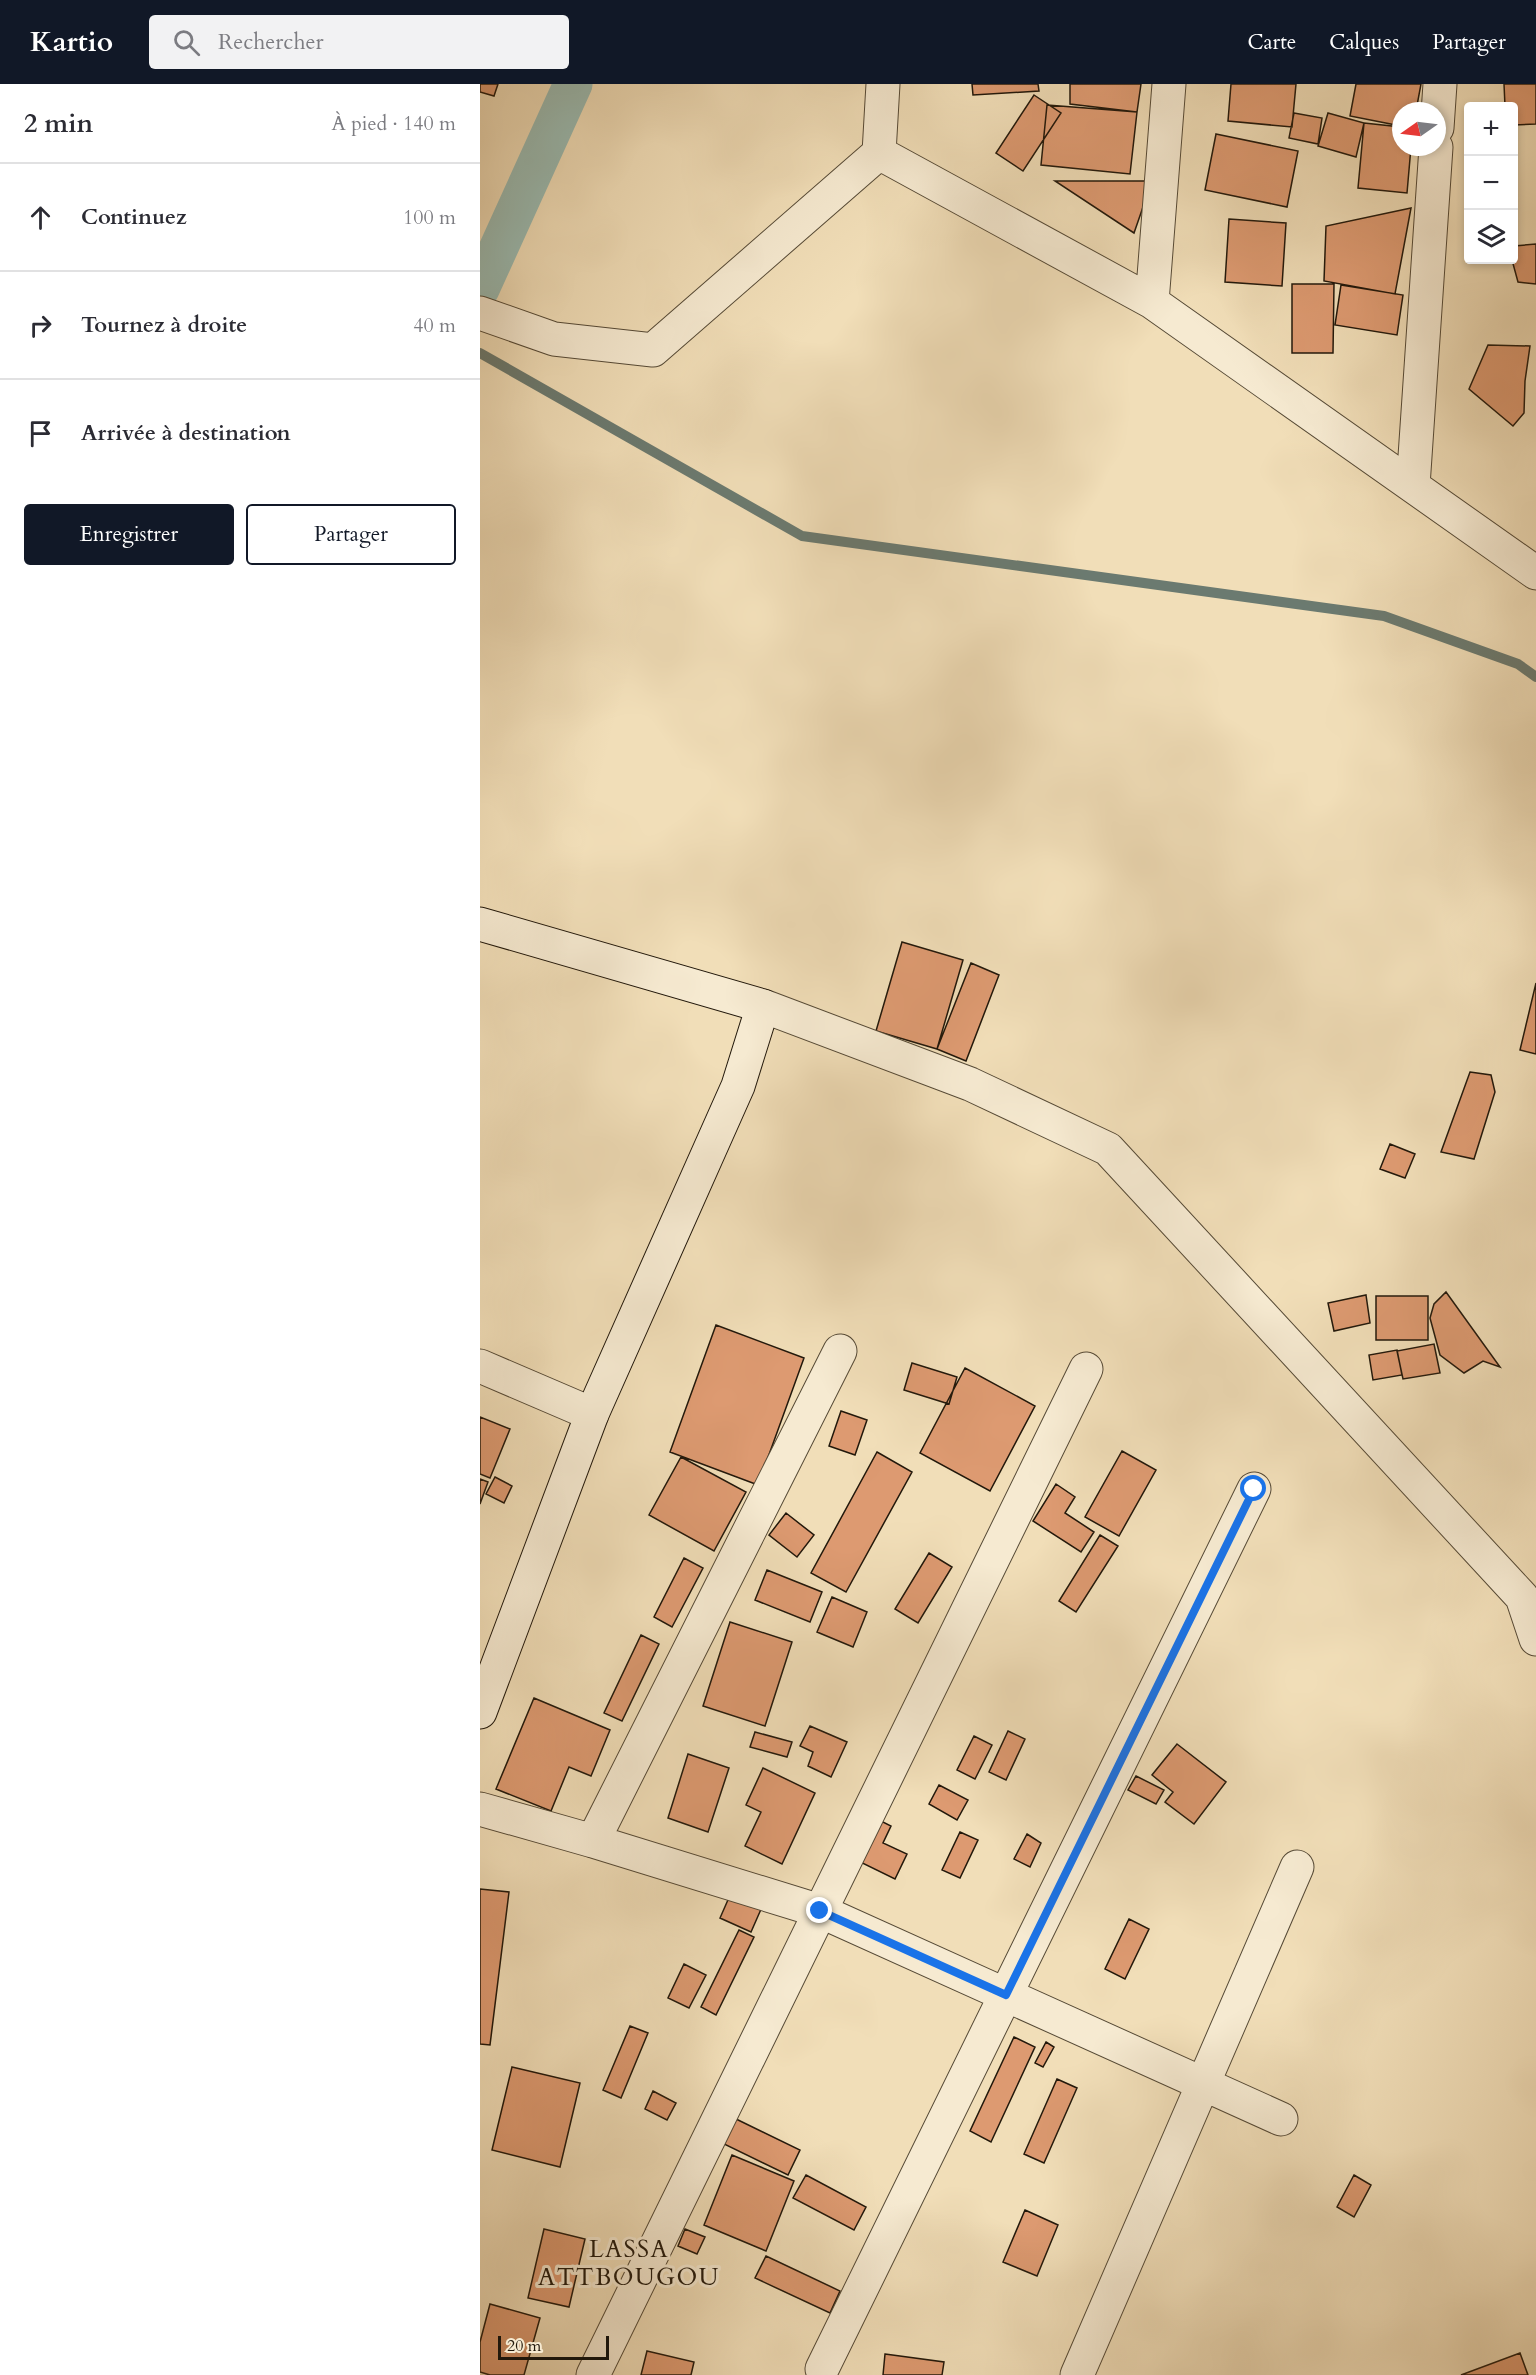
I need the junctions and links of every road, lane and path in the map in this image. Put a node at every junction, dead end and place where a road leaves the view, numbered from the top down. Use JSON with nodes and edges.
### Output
{"nodes":[{"id":1,"x":883,"y":84,"type":"edge"},
{"id":2,"x":1169,"y":84,"type":"edge"},
{"id":3,"x":1440,"y":84,"type":"edge"},
{"id":4,"x":1439,"y":102,"type":"edge"},
{"id":5,"x":879,"y":153,"type":"junction"},
{"id":6,"x":1435,"y":156,"type":"edge"},
{"id":7,"x":1152,"y":302,"type":"junction"},
{"id":8,"x":480,"y":313,"type":"edge"},
{"id":9,"x":1413,"y":486,"type":"junction"},
{"id":10,"x":1536,"y":573,"type":"edge"},
{"id":11,"x":480,"y":924,"type":"edge"},
{"id":12,"x":763,"y":1006,"type":"junction"},
{"id":13,"x":840,"y":1351,"type":"dead end"},
{"id":14,"x":480,"y":1366,"type":"edge"},
{"id":15,"x":1086,"y":1369,"type":"dead end"},
{"id":16,"x":592,"y":1414,"type":"junction"},
{"id":17,"x":1254,"y":1489,"type":"dead end"},
{"id":18,"x":1536,"y":1639,"type":"edge"},
{"id":19,"x":480,"y":1712,"type":"edge"},
{"id":20,"x":480,"y":1809,"type":"edge"},
{"id":21,"x":593,"y":1840,"type":"junction"},
{"id":22,"x":1298,"y":1867,"type":"dead end"},
{"id":23,"x":820,"y":1911,"type":"junction"},
{"id":24,"x":1006,"y":1995,"type":"junction"},
{"id":25,"x":1203,"y":2084,"type":"junction"},
{"id":26,"x":1281,"y":2119,"type":"dead end"},
{"id":27,"x":822,"y":2369,"type":"dead end"},
{"id":28,"x":593,"y":2375,"type":"edge"},
{"id":29,"x":1077,"y":2375,"type":"edge"}],
"edges":[{"from":1,"to":5,"type":"street"},
{"from":2,"to":7,"type":"street"},
{"from":3,"to":4,"type":"street"},
{"from":5,"to":7,"type":"street"},
{"from":5,"to":8,"type":"street"},
{"from":6,"to":9,"type":"street"},
{"from":7,"to":9,"type":"street"},
{"from":9,"to":10,"type":"street"},
{"from":11,"to":12,"type":"street"},
{"from":12,"to":16,"type":"street"},
{"from":12,"to":18,"type":"street"},
{"from":13,"to":21,"type":"street"},
{"from":14,"to":16,"type":"street"},
{"from":15,"to":23,"type":"street"},
{"from":16,"to":19,"type":"street"},
{"from":17,"to":24,"type":"street"},
{"from":20,"to":21,"type":"street"},
{"from":21,"to":23,"type":"street"},
{"from":22,"to":25,"type":"street"},
{"from":23,"to":24,"type":"street"},
{"from":23,"to":28,"type":"street"},
{"from":24,"to":25,"type":"street"},
{"from":24,"to":27,"type":"street"},
{"from":25,"to":26,"type":"street"},
{"from":25,"to":29,"type":"street"}]}
